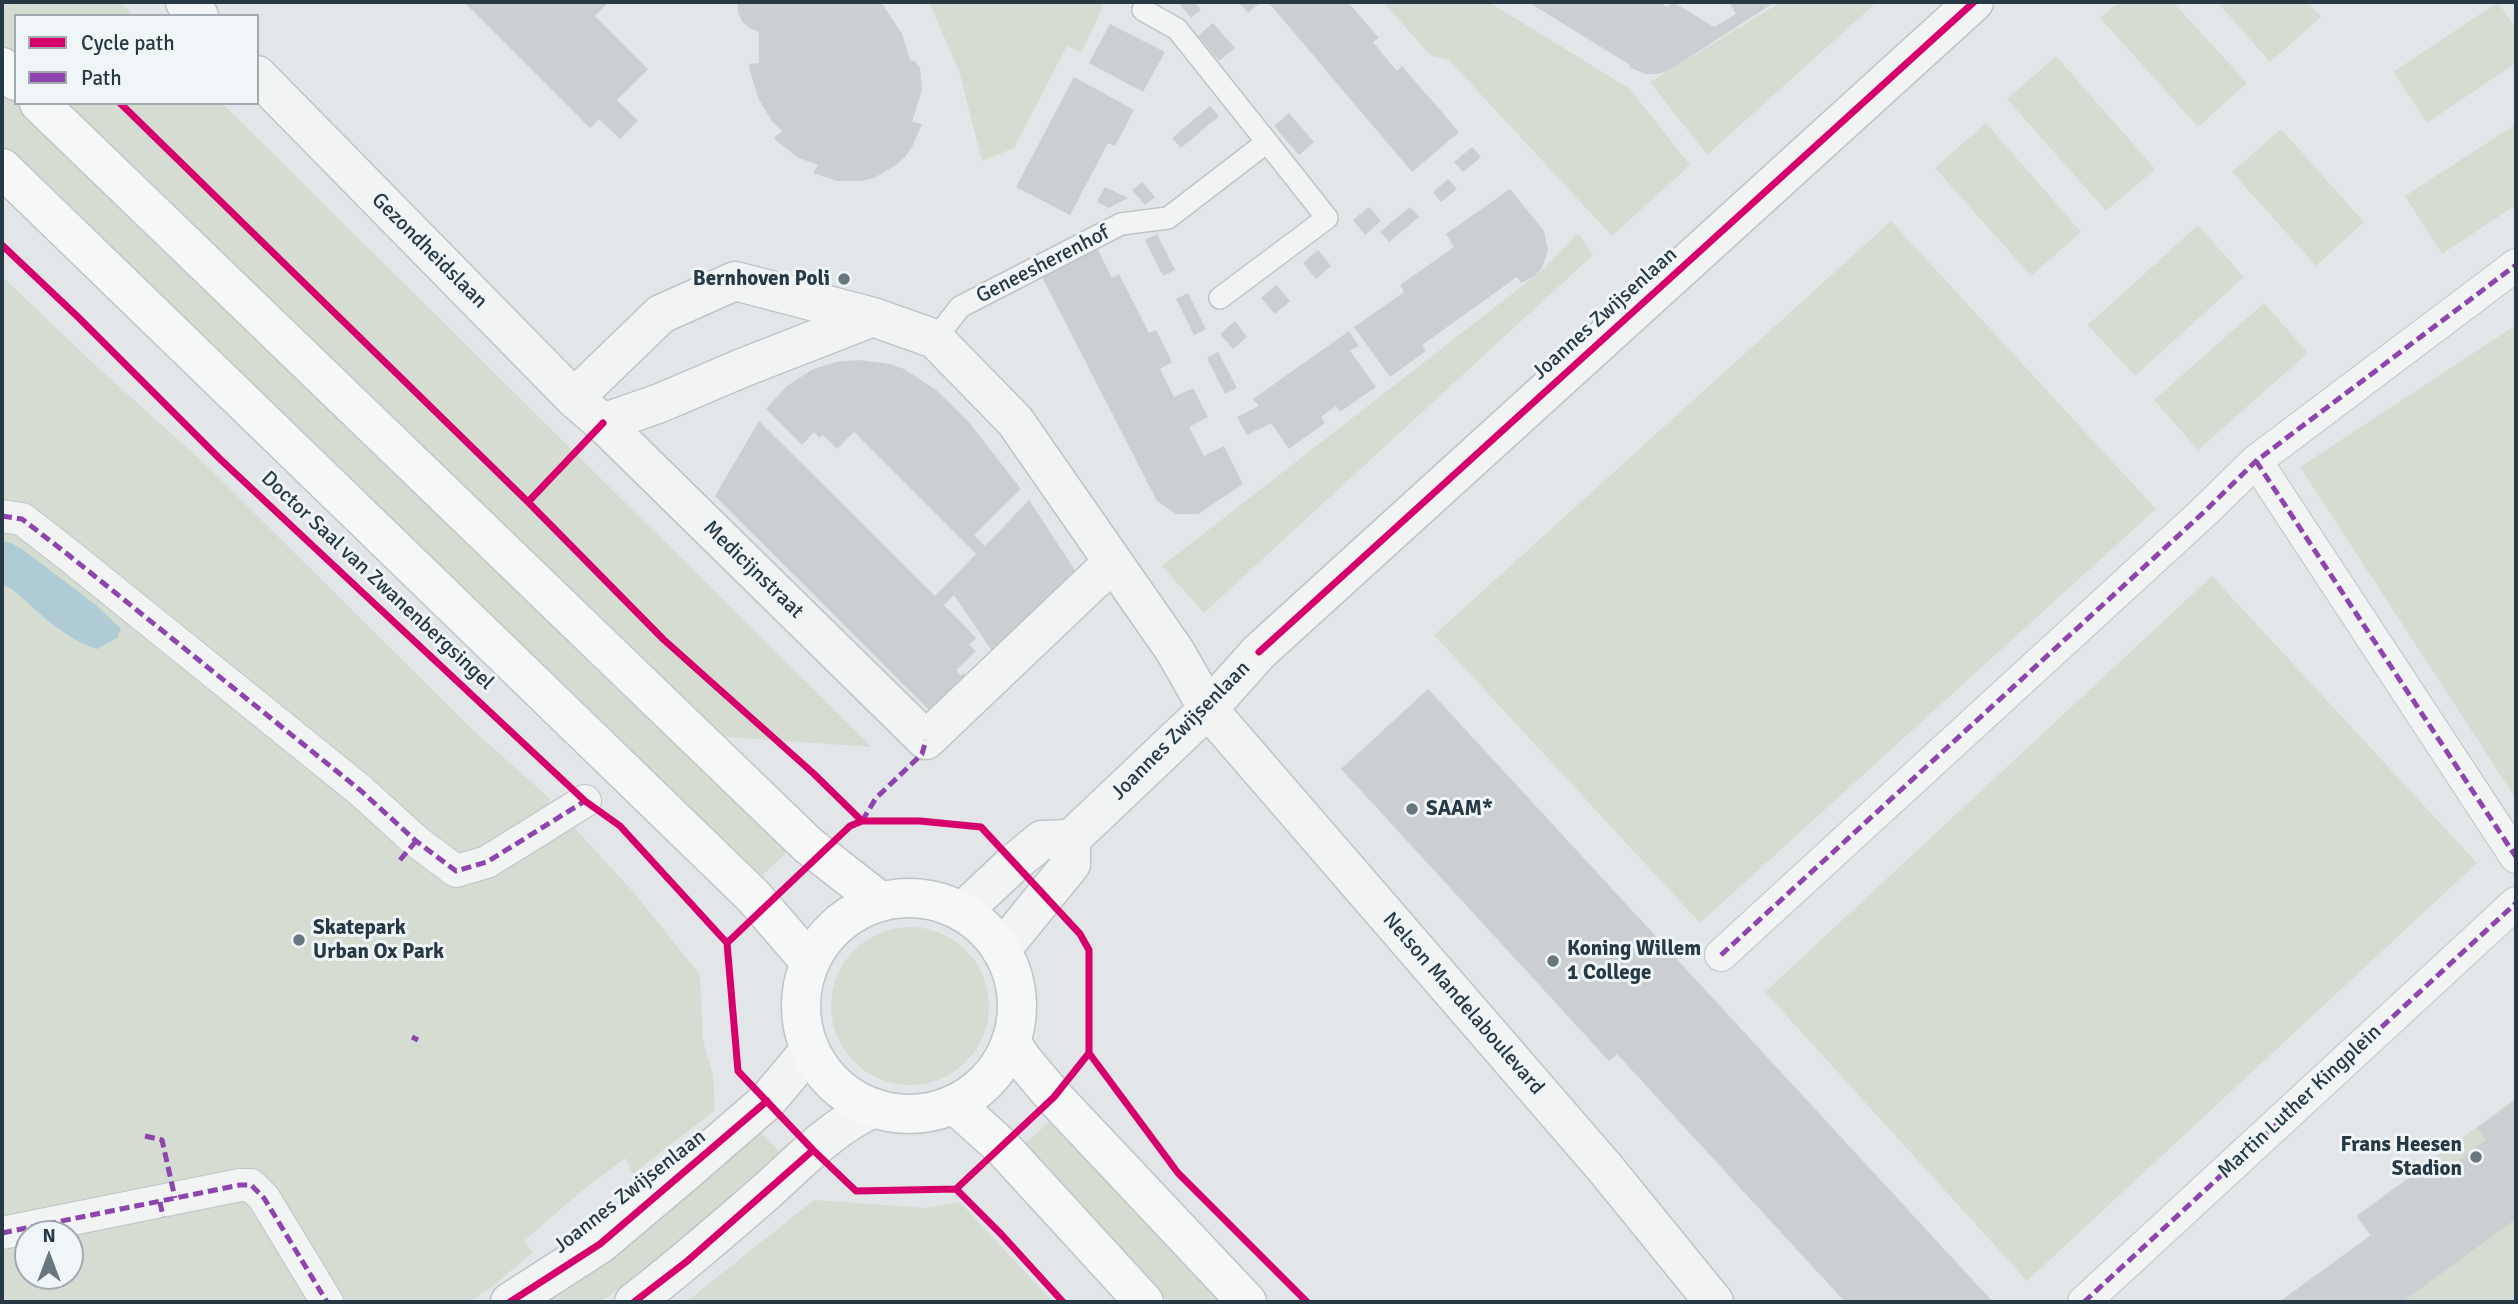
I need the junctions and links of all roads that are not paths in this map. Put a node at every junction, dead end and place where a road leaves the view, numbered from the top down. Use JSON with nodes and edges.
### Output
{"nodes":[{"id":1,"x":1974,"y":2,"type":"edge"},
{"id":2,"x":1143,"y":10,"type":"dead end"},
{"id":3,"x":259,"y":77,"type":"edge"},
{"id":4,"x":41,"y":105,"type":"edge"},
{"id":5,"x":1267,"y":142,"type":"junction"},
{"id":6,"x":2,"y":168,"type":"edge"},
{"id":7,"x":2516,"y":265,"type":"edge"},
{"id":8,"x":1220,"y":298,"type":"dead end"},
{"id":9,"x":873,"y":317,"type":"junction"},
{"id":10,"x":935,"y":339,"type":"junction"},
{"id":11,"x":574,"y":398,"type":"junction"},
{"id":12,"x":603,"y":423,"type":"junction"},
{"id":13,"x":2256,"y":461,"type":"junction"},
{"id":14,"x":2,"y":516,"type":"edge"},
{"id":15,"x":1113,"y":562,"type":"junction"},
{"id":16,"x":1208,"y":709,"type":"junction"},
{"id":17,"x":586,"y":801,"type":"dead end"},
{"id":18,"x":1071,"y":839,"type":"junction"},
{"id":19,"x":2516,"y":857,"type":"edge"},
{"id":20,"x":881,"y":902,"type":"junction"},
{"id":21,"x":2516,"y":903,"type":"edge"},
{"id":22,"x":962,"y":912,"type":"junction"},
{"id":23,"x":1001,"y":950,"type":"junction"},
{"id":24,"x":1721,"y":955,"type":"dead end"},
{"id":25,"x":810,"y":962,"type":"junction"},
{"id":26,"x":1012,"y":1042,"type":"junction"},
{"id":27,"x":810,"y":1050,"type":"junction"},
{"id":28,"x":954,"y":1104,"type":"junction"},
{"id":29,"x":874,"y":1108,"type":"junction"},
{"id":30,"x":2,"y":1233,"type":"edge"},
{"id":31,"x":327,"y":1302,"type":"edge"},
{"id":32,"x":510,"y":1302,"type":"edge"},
{"id":33,"x":634,"y":1302,"type":"edge"},
{"id":34,"x":1144,"y":1302,"type":"edge"},
{"id":35,"x":1247,"y":1302,"type":"edge"},
{"id":36,"x":1714,"y":1302,"type":"edge"},
{"id":37,"x":2084,"y":1302,"type":"edge"}],
"edges":[{"from":1,"to":16,"type":"street","name":"Joannes Zwijsenlaan"},
{"from":2,"to":5,"type":"lane"},
{"from":3,"to":11,"type":"street","name":"Gezondheidslaan"},
{"from":4,"to":20,"type":"main road"},
{"from":5,"to":8,"type":"lane"},
{"from":5,"to":10,"type":"lane","name":"Geneesherenhof"},
{"from":6,"to":25,"type":"main road","name":"Doctor Saal van Zwanenbergsingel"},
{"from":7,"to":13,"type":"street"},
{"from":9,"to":10,"type":"street"},
{"from":9,"to":11,"type":"street"},
{"from":9,"to":12,"type":"street"},
{"from":10,"to":15,"type":"street"},
{"from":11,"to":12,"type":"street","name":"Gezondheidslaan"},
{"from":12,"to":15,"type":"street","name":"Medicijnstraat"},
{"from":13,"to":19,"type":"street"},
{"from":13,"to":24,"type":"street"},
{"from":14,"to":17,"type":"street"},
{"from":15,"to":16,"type":"street"},
{"from":16,"to":18,"type":"street","name":"Joannes Zwijsenlaan"},
{"from":16,"to":36,"type":"street","name":"Nelson Mandelaboulevard"},
{"from":18,"to":22,"type":"street"},
{"from":18,"to":23,"type":"street"},
{"from":20,"to":22,"type":"main road"},
{"from":20,"to":25,"type":"main road"},
{"from":21,"to":37,"type":"street","name":"Martin Luther Kingplein"},
{"from":22,"to":23,"type":"main road"},
{"from":23,"to":26,"type":"main road"},
{"from":25,"to":27,"type":"main road"},
{"from":26,"to":28,"type":"main road"},
{"from":26,"to":35,"type":"main road"},
{"from":27,"to":29,"type":"main road"},
{"from":27,"to":32,"type":"street","name":"Joannes Zwijsenlaan"},
{"from":28,"to":29,"type":"main road"},
{"from":28,"to":34,"type":"main road"},
{"from":29,"to":33,"type":"street"},
{"from":30,"to":31,"type":"street"}]}
